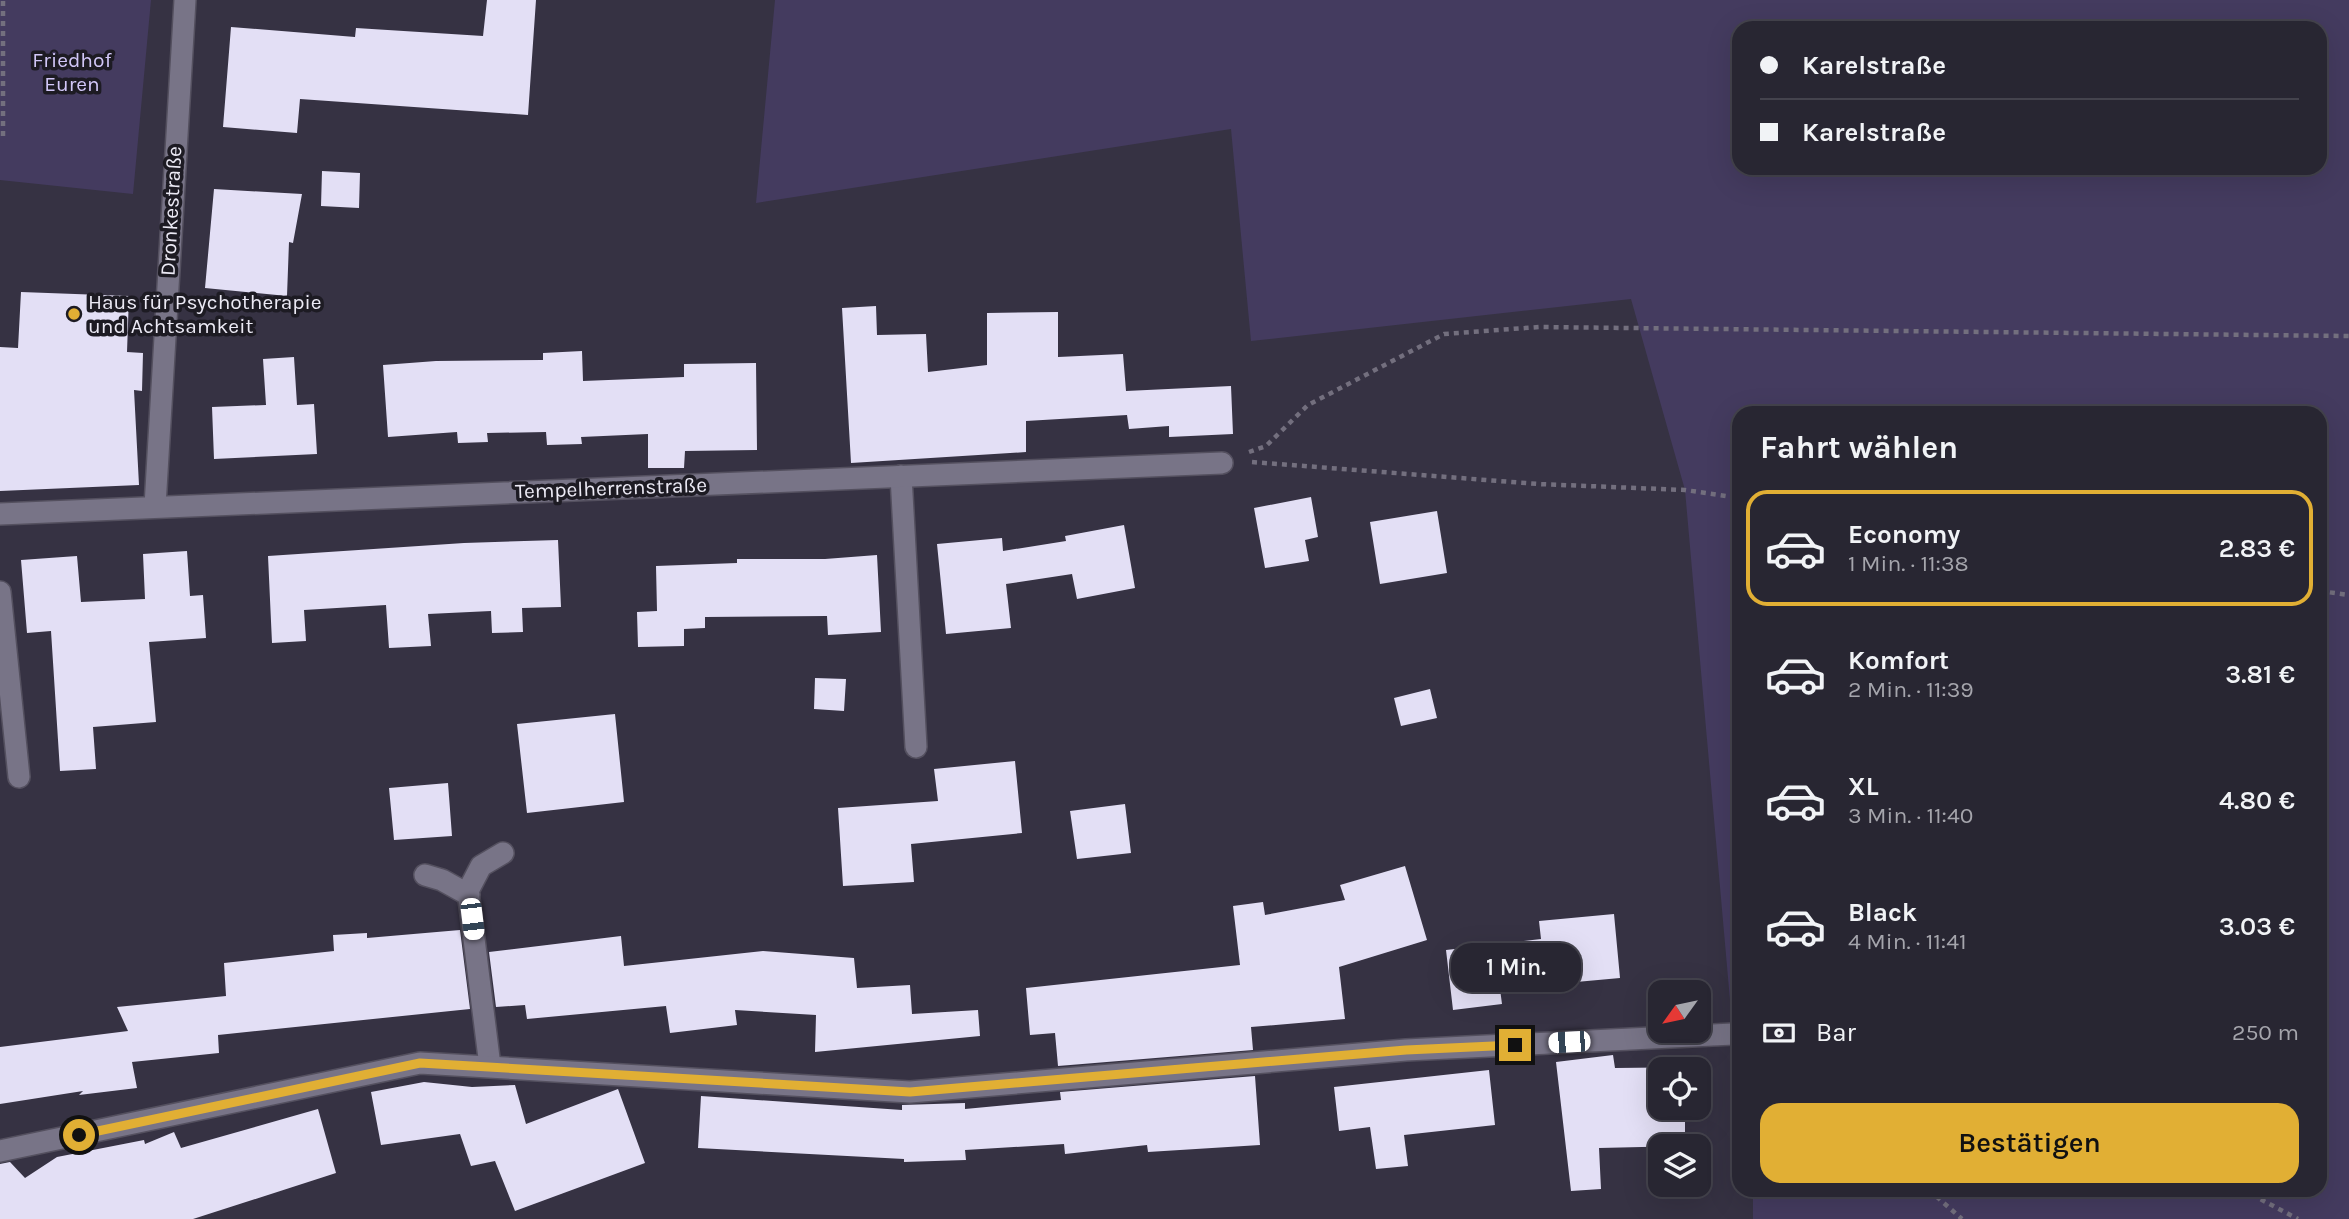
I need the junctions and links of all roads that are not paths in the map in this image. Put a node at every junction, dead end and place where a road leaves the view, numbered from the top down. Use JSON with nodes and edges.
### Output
{"nodes":[{"id":1,"x":185,"y":0,"type":"edge"},
{"id":2,"x":1222,"y":463,"type":"road end"},
{"id":3,"x":901,"y":476,"type":"junction"},
{"id":4,"x":155,"y":506,"type":"junction"},
{"id":5,"x":0,"y":514,"type":"edge"},
{"id":6,"x":0,"y":592,"type":"edge"},
{"id":7,"x":916,"y":747,"type":"dead end"},
{"id":8,"x":19,"y":777,"type":"dead end"},
{"id":9,"x":503,"y":853,"type":"dead end"},
{"id":10,"x":425,"y":875,"type":"dead end"},
{"id":11,"x":469,"y":895,"type":"junction"},
{"id":12,"x":1732,"y":1034,"type":"edge"},
{"id":13,"x":490,"y":1066,"type":"junction"},
{"id":14,"x":0,"y":1151,"type":"edge"}],
"edges":[{"from":1,"to":4,"type":"street","name":"Dronkestraße"},
{"from":2,"to":3,"type":"street","name":"Tempelherrenstraße"},
{"from":3,"to":4,"type":"street","name":"Tempelherrenstraße"},
{"from":3,"to":7,"type":"street"},
{"from":4,"to":5,"type":"street","name":"Tempelherrenstraße"},
{"from":6,"to":8,"type":"street"},
{"from":9,"to":11,"type":"street"},
{"from":10,"to":11,"type":"street"},
{"from":11,"to":13,"type":"street"},
{"from":12,"to":13,"type":"street"},
{"from":13,"to":14,"type":"street"}]}
